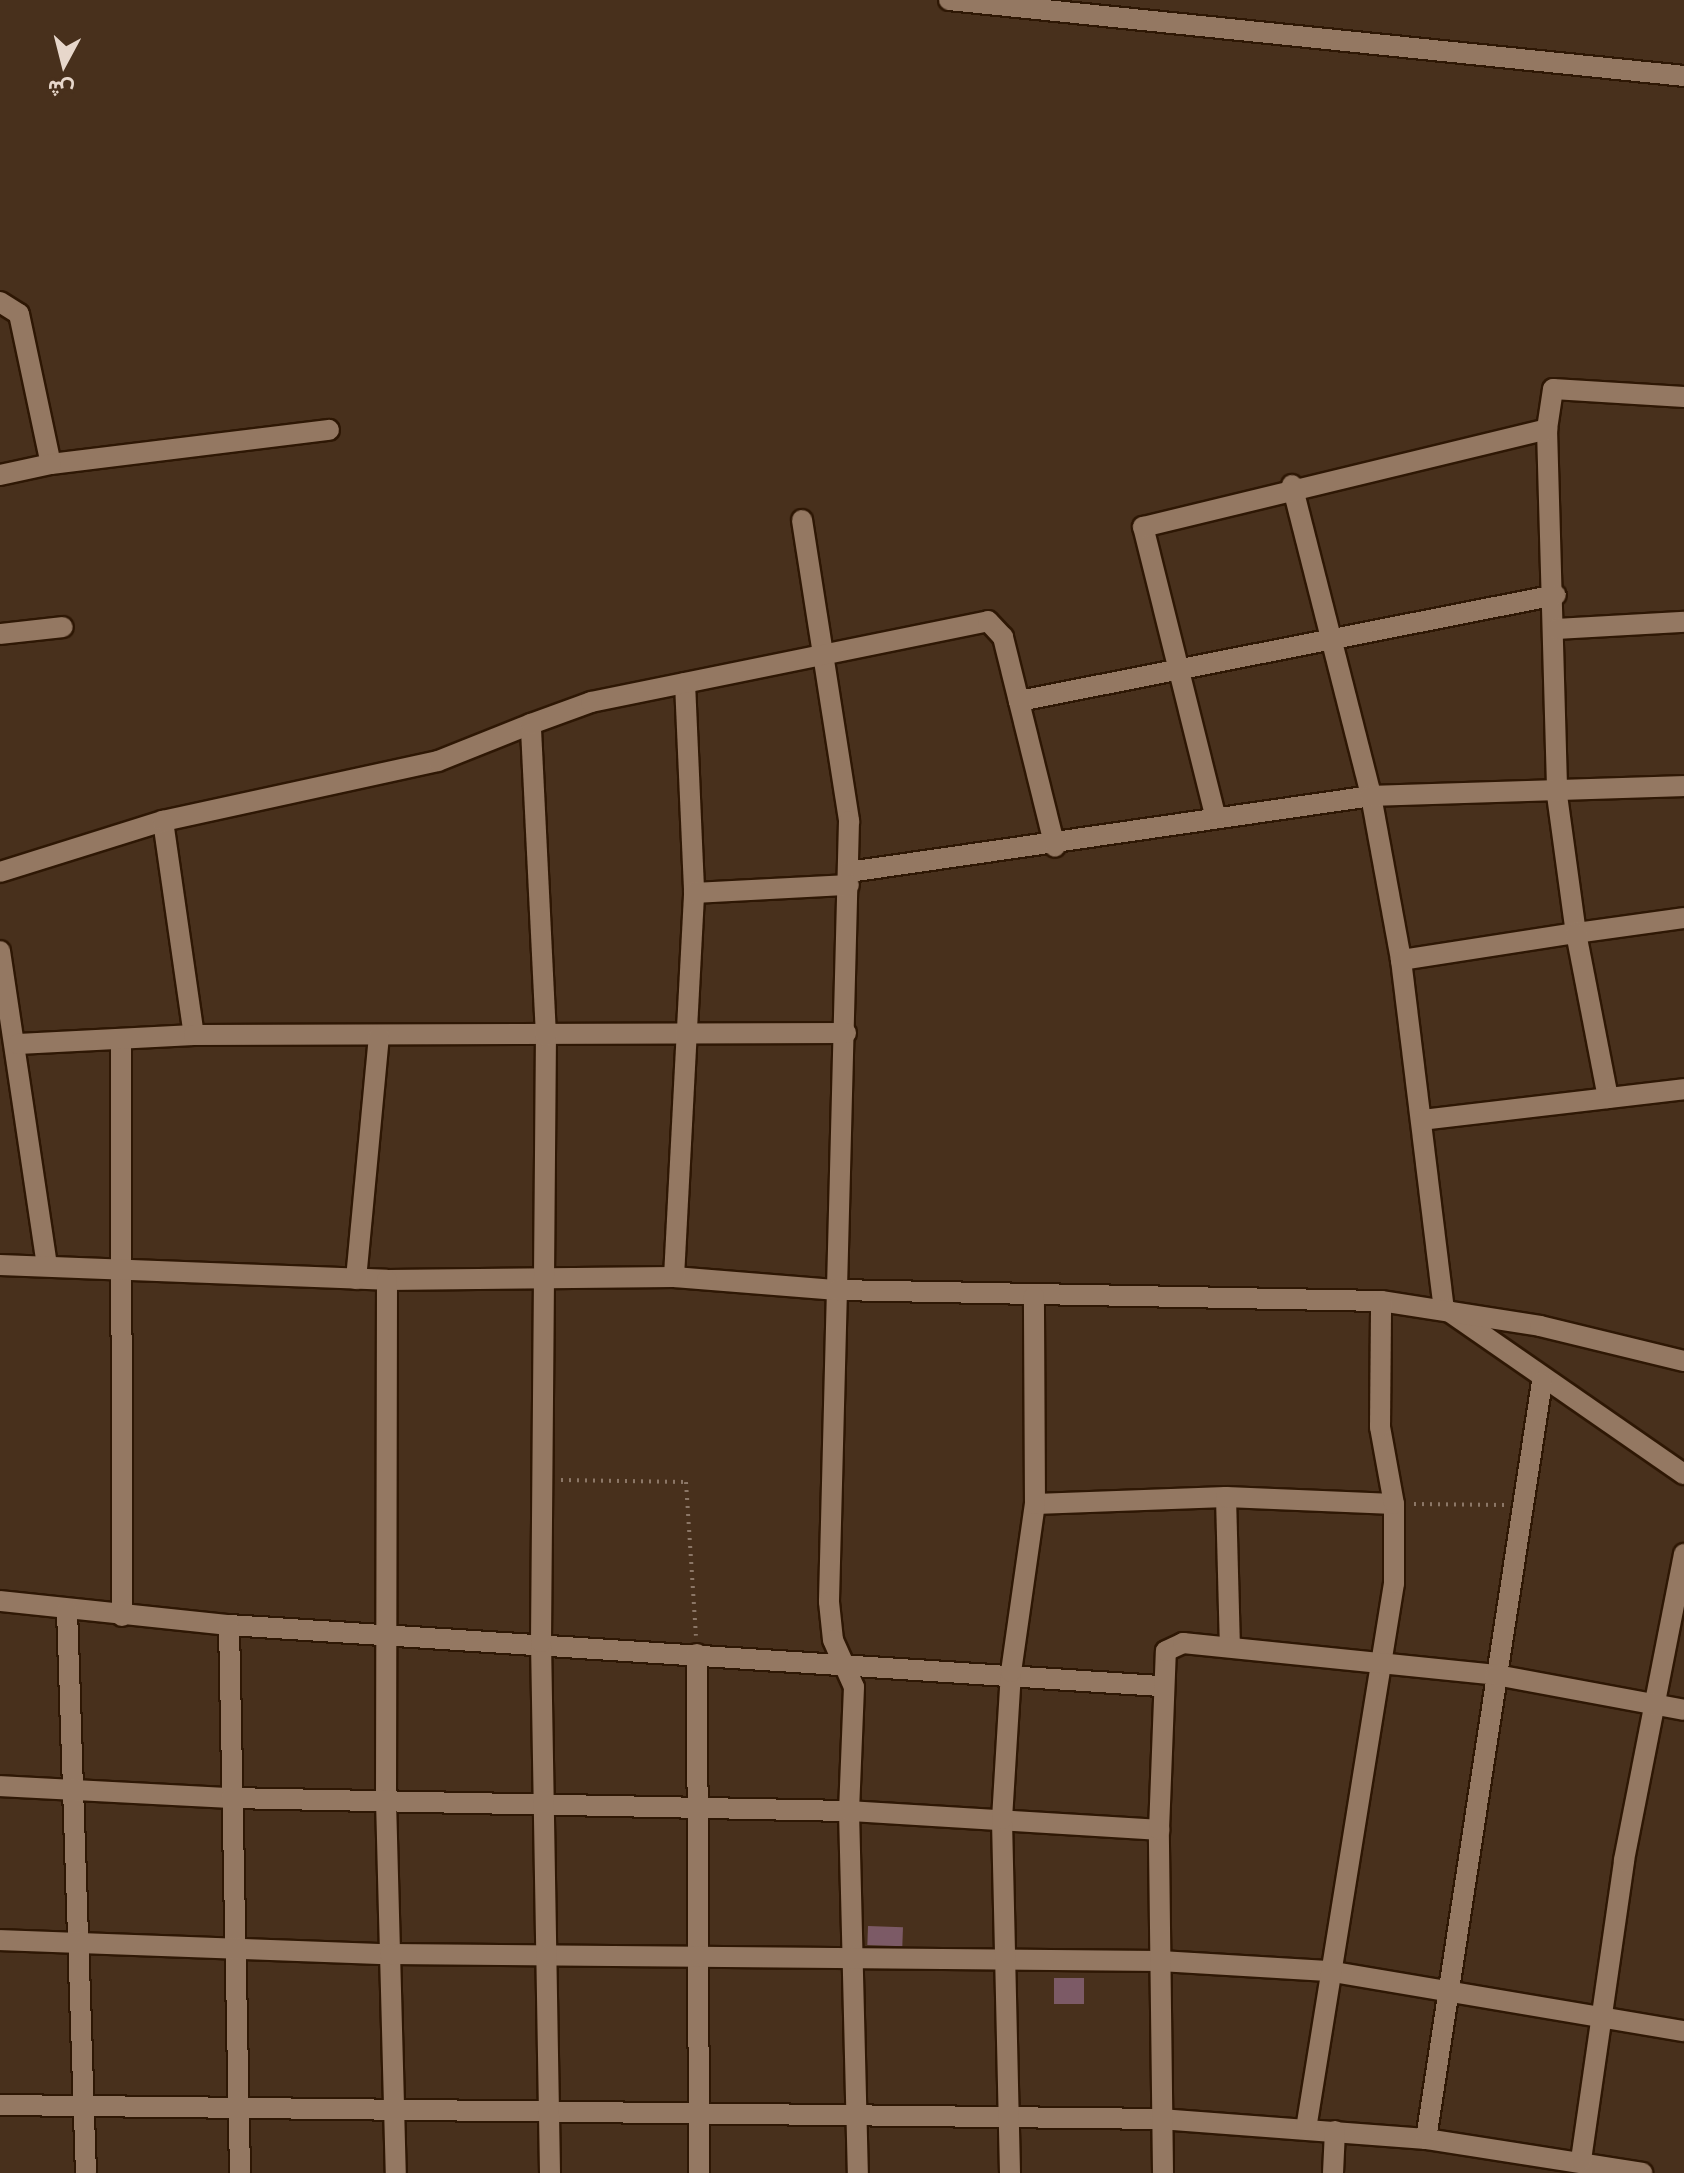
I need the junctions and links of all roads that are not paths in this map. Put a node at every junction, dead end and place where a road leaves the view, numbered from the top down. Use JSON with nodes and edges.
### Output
{"nodes":[{"id":1,"x":949,"y":0,"type":"edge"},
{"id":2,"x":1684,"y":76,"type":"edge"},
{"id":3,"x":0,"y":302,"type":"edge"},
{"id":4,"x":1684,"y":397,"type":"edge"},
{"id":5,"x":1547,"y":429,"type":"junction"},
{"id":6,"x":329,"y":430,"type":"dead end"},
{"id":7,"x":51,"y":464,"type":"junction"},
{"id":8,"x":0,"y":475,"type":"edge"},
{"id":9,"x":1292,"y":485,"type":"junction"},
{"id":10,"x":802,"y":520,"type":"dead end"},
{"id":11,"x":1556,"y":595,"type":"junction"},
{"id":12,"x":1684,"y":622,"type":"edge"},
{"id":13,"x":63,"y":627,"type":"dead end"},
{"id":14,"x":1557,"y":629,"type":"junction"},
{"id":15,"x":0,"y":634,"type":"edge"},
{"id":16,"x":1331,"y":641,"type":"junction"},
{"id":17,"x":827,"y":659,"type":"junction"},
{"id":18,"x":1180,"y":674,"type":"junction"},
{"id":19,"x":685,"y":683,"type":"junction"},
{"id":20,"x":1019,"y":701,"type":"junction"},
{"id":21,"x":531,"y":724,"type":"junction"},
{"id":22,"x":1684,"y":786,"type":"edge"},
{"id":23,"x":1557,"y":795,"type":"junction"},
{"id":24,"x":1371,"y":796,"type":"junction"},
{"id":25,"x":1215,"y":815,"type":"junction"},
{"id":26,"x":163,"y":821,"type":"junction"},
{"id":27,"x":1055,"y":847,"type":"junction"},
{"id":28,"x":0,"y":872,"type":"edge"},
{"id":29,"x":849,"y":879,"type":"junction"},
{"id":30,"x":694,"y":893,"type":"junction"},
{"id":31,"x":1684,"y":918,"type":"edge"},
{"id":32,"x":1576,"y":933,"type":"junction"},
{"id":33,"x":0,"y":951,"type":"edge"},
{"id":34,"x":1401,"y":960,"type":"junction"},
{"id":35,"x":687,"y":1033,"type":"junction"},
{"id":36,"x":846,"y":1033,"type":"junction"},
{"id":37,"x":194,"y":1035,"type":"junction"},
{"id":38,"x":379,"y":1036,"type":"junction"},
{"id":39,"x":546,"y":1036,"type":"junction"},
{"id":40,"x":121,"y":1039,"type":"junction"},
{"id":41,"x":18,"y":1044,"type":"junction"},
{"id":42,"x":1684,"y":1089,"type":"edge"},
{"id":43,"x":1608,"y":1098,"type":"junction"},
{"id":44,"x":1422,"y":1120,"type":"junction"},
{"id":45,"x":0,"y":1265,"type":"edge"},
{"id":46,"x":47,"y":1266,"type":"junction"},
{"id":47,"x":120,"y":1267,"type":"junction"},
{"id":48,"x":549,"y":1276,"type":"junction"},
{"id":49,"x":674,"y":1277,"type":"junction"},
{"id":50,"x":356,"y":1279,"type":"junction"},
{"id":51,"x":387,"y":1280,"type":"junction"},
{"id":52,"x":837,"y":1290,"type":"junction"},
{"id":53,"x":1034,"y":1296,"type":"junction"},
{"id":54,"x":1381,"y":1301,"type":"junction"},
{"id":55,"x":1444,"y":1308,"type":"junction"},
{"id":56,"x":1684,"y":1361,"type":"edge"},
{"id":57,"x":1542,"y":1382,"type":"junction"},
{"id":58,"x":1684,"y":1474,"type":"edge"},
{"id":59,"x":1226,"y":1497,"type":"junction"},
{"id":60,"x":1035,"y":1504,"type":"junction"},
{"id":61,"x":1394,"y":1504,"type":"junction"},
{"id":62,"x":1684,"y":1554,"type":"edge"},
{"id":63,"x":0,"y":1601,"type":"edge"},
{"id":64,"x":67,"y":1610,"type":"junction"},
{"id":65,"x":122,"y":1616,"type":"junction"},
{"id":66,"x":229,"y":1625,"type":"junction"},
{"id":67,"x":389,"y":1636,"type":"junction"},
{"id":68,"x":541,"y":1642,"type":"junction"},
{"id":69,"x":1230,"y":1647,"type":"junction"},
{"id":70,"x":697,"y":1654,"type":"junction"},
{"id":71,"x":1376,"y":1662,"type":"junction"},
{"id":72,"x":846,"y":1664,"type":"junction"},
{"id":73,"x":1011,"y":1672,"type":"junction"},
{"id":74,"x":1496,"y":1675,"type":"junction"},
{"id":75,"x":1160,"y":1686,"type":"junction"},
{"id":76,"x":1652,"y":1704,"type":"junction"},
{"id":77,"x":1684,"y":1710,"type":"edge"},
{"id":78,"x":0,"y":1786,"type":"edge"},
{"id":79,"x":73,"y":1792,"type":"junction"},
{"id":80,"x":231,"y":1798,"type":"junction"},
{"id":81,"x":543,"y":1799,"type":"junction"},
{"id":82,"x":386,"y":1800,"type":"junction"},
{"id":83,"x":698,"y":1807,"type":"junction"},
{"id":84,"x":849,"y":1811,"type":"junction"},
{"id":85,"x":1002,"y":1819,"type":"junction"},
{"id":86,"x":1159,"y":1830,"type":"junction"},
{"id":87,"x":0,"y":1940,"type":"edge"},
{"id":88,"x":79,"y":1944,"type":"junction"},
{"id":89,"x":234,"y":1950,"type":"junction"},
{"id":90,"x":390,"y":1954,"type":"junction"},
{"id":91,"x":547,"y":1955,"type":"junction"},
{"id":92,"x":698,"y":1959,"type":"junction"},
{"id":93,"x":852,"y":1959,"type":"junction"},
{"id":94,"x":1007,"y":1960,"type":"junction"},
{"id":95,"x":1160,"y":1961,"type":"junction"},
{"id":96,"x":1328,"y":1971,"type":"junction"},
{"id":97,"x":1448,"y":1990,"type":"junction"},
{"id":98,"x":1600,"y":2016,"type":"junction"},
{"id":99,"x":1684,"y":2031,"type":"edge"},
{"id":100,"x":238,"y":2104,"type":"junction"},
{"id":101,"x":0,"y":2105,"type":"edge"},
{"id":102,"x":85,"y":2106,"type":"junction"},
{"id":103,"x":394,"y":2106,"type":"junction"},
{"id":104,"x":549,"y":2108,"type":"junction"},
{"id":105,"x":698,"y":2110,"type":"junction"},
{"id":106,"x":857,"y":2111,"type":"junction"},
{"id":107,"x":1007,"y":2114,"type":"junction"},
{"id":108,"x":1160,"y":2119,"type":"junction"},
{"id":109,"x":1306,"y":2129,"type":"junction"},
{"id":110,"x":1335,"y":2131,"type":"junction"},
{"id":111,"x":1426,"y":2139,"type":"junction"},
{"id":112,"x":1517,"y":2152,"type":"junction"},
{"id":113,"x":1581,"y":2160,"type":"junction"},
{"id":114,"x":86,"y":2173,"type":"edge"},
{"id":115,"x":240,"y":2173,"type":"edge"},
{"id":116,"x":396,"y":2173,"type":"edge"},
{"id":117,"x":550,"y":2173,"type":"edge"},
{"id":118,"x":699,"y":2173,"type":"edge"},
{"id":119,"x":858,"y":2173,"type":"edge"},
{"id":120,"x":1010,"y":2173,"type":"edge"},
{"id":121,"x":1163,"y":2173,"type":"edge"},
{"id":122,"x":1333,"y":2173,"type":"edge"},
{"id":123,"x":1516,"y":2173,"type":"edge"},
{"id":124,"x":1642,"y":2173,"type":"edge"}],
"edges":[{"from":1,"to":2,"type":"street"},
{"from":3,"to":7,"type":"street"},
{"from":4,"to":5,"type":"street"},
{"from":5,"to":9,"type":"street"},
{"from":5,"to":11,"type":"street"},
{"from":6,"to":7,"type":"street"},
{"from":7,"to":8,"type":"street"},
{"from":9,"to":16,"type":"street"},
{"from":9,"to":18,"type":"street"},
{"from":10,"to":17,"type":"street"},
{"from":11,"to":14,"type":"street"},
{"from":11,"to":16,"type":"street"},
{"from":12,"to":14,"type":"street"},
{"from":13,"to":15,"type":"street"},
{"from":14,"to":23,"type":"street"},
{"from":16,"to":18,"type":"street"},
{"from":16,"to":24,"type":"street"},
{"from":17,"to":19,"type":"street"},
{"from":17,"to":20,"type":"street"},
{"from":17,"to":29,"type":"street"},
{"from":18,"to":20,"type":"street"},
{"from":18,"to":25,"type":"street"},
{"from":19,"to":21,"type":"street"},
{"from":19,"to":30,"type":"street"},
{"from":20,"to":27,"type":"street"},
{"from":21,"to":26,"type":"street"},
{"from":21,"to":39,"type":"street"},
{"from":22,"to":23,"type":"street"},
{"from":23,"to":24,"type":"street"},
{"from":23,"to":32,"type":"street"},
{"from":24,"to":25,"type":"street"},
{"from":24,"to":34,"type":"street"},
{"from":25,"to":27,"type":"street"},
{"from":26,"to":28,"type":"street"},
{"from":26,"to":37,"type":"street"},
{"from":27,"to":29,"type":"street"},
{"from":29,"to":30,"type":"street"},
{"from":29,"to":36,"type":"street"},
{"from":30,"to":35,"type":"street"},
{"from":31,"to":32,"type":"street"},
{"from":32,"to":34,"type":"street"},
{"from":32,"to":43,"type":"street"},
{"from":33,"to":41,"type":"street"},
{"from":34,"to":44,"type":"street"},
{"from":35,"to":36,"type":"street"},
{"from":35,"to":39,"type":"street"},
{"from":35,"to":49,"type":"street"},
{"from":36,"to":52,"type":"street"},
{"from":37,"to":38,"type":"street"},
{"from":37,"to":40,"type":"street"},
{"from":38,"to":39,"type":"street"},
{"from":38,"to":50,"type":"street"},
{"from":39,"to":48,"type":"street"},
{"from":40,"to":41,"type":"street"},
{"from":40,"to":47,"type":"street"},
{"from":41,"to":46,"type":"street"},
{"from":42,"to":43,"type":"street"},
{"from":43,"to":44,"type":"street"},
{"from":44,"to":55,"type":"street"},
{"from":45,"to":46,"type":"street"},
{"from":46,"to":47,"type":"street"},
{"from":47,"to":50,"type":"street"},
{"from":47,"to":65,"type":"street"},
{"from":48,"to":49,"type":"street"},
{"from":48,"to":51,"type":"street"},
{"from":48,"to":68,"type":"street"},
{"from":49,"to":52,"type":"street"},
{"from":50,"to":51,"type":"street"},
{"from":51,"to":67,"type":"street"},
{"from":52,"to":53,"type":"street"},
{"from":52,"to":72,"type":"street"},
{"from":53,"to":54,"type":"street"},
{"from":53,"to":60,"type":"street"},
{"from":54,"to":55,"type":"street"},
{"from":54,"to":61,"type":"street"},
{"from":55,"to":56,"type":"street"},
{"from":55,"to":57,"type":"street"},
{"from":57,"to":58,"type":"street"},
{"from":57,"to":74,"type":"street"},
{"from":59,"to":60,"type":"street"},
{"from":59,"to":61,"type":"street"},
{"from":59,"to":69,"type":"street"},
{"from":60,"to":73,"type":"street"},
{"from":61,"to":71,"type":"street"},
{"from":62,"to":76,"type":"street"},
{"from":63,"to":64,"type":"street"},
{"from":64,"to":65,"type":"street"},
{"from":64,"to":79,"type":"street"},
{"from":65,"to":66,"type":"street"},
{"from":66,"to":67,"type":"street"},
{"from":66,"to":80,"type":"street"},
{"from":67,"to":68,"type":"street"},
{"from":67,"to":82,"type":"street"},
{"from":68,"to":70,"type":"street"},
{"from":68,"to":81,"type":"street"},
{"from":69,"to":71,"type":"street"},
{"from":69,"to":75,"type":"street"},
{"from":70,"to":72,"type":"street"},
{"from":70,"to":83,"type":"street"},
{"from":71,"to":74,"type":"street"},
{"from":71,"to":96,"type":"street"},
{"from":72,"to":73,"type":"street"},
{"from":72,"to":84,"type":"street"},
{"from":73,"to":75,"type":"street"},
{"from":73,"to":85,"type":"street"},
{"from":74,"to":76,"type":"street"},
{"from":74,"to":97,"type":"street"},
{"from":75,"to":86,"type":"street"},
{"from":76,"to":77,"type":"street"},
{"from":76,"to":98,"type":"street"},
{"from":78,"to":79,"type":"street"},
{"from":79,"to":80,"type":"street"},
{"from":79,"to":88,"type":"street"},
{"from":80,"to":82,"type":"street"},
{"from":80,"to":89,"type":"street"},
{"from":81,"to":82,"type":"street"},
{"from":81,"to":83,"type":"street"},
{"from":81,"to":91,"type":"street"},
{"from":82,"to":90,"type":"street"},
{"from":83,"to":84,"type":"street"},
{"from":83,"to":92,"type":"street"},
{"from":84,"to":85,"type":"street"},
{"from":84,"to":93,"type":"street"},
{"from":85,"to":86,"type":"street"},
{"from":85,"to":94,"type":"street"},
{"from":86,"to":95,"type":"street"},
{"from":87,"to":88,"type":"street"},
{"from":88,"to":89,"type":"street"},
{"from":88,"to":102,"type":"street"},
{"from":89,"to":90,"type":"street"},
{"from":89,"to":100,"type":"street"},
{"from":90,"to":91,"type":"street"},
{"from":90,"to":103,"type":"street"},
{"from":91,"to":92,"type":"street"},
{"from":91,"to":104,"type":"street"},
{"from":92,"to":93,"type":"street"},
{"from":92,"to":105,"type":"street"},
{"from":93,"to":94,"type":"street"},
{"from":93,"to":106,"type":"street"},
{"from":94,"to":95,"type":"street"},
{"from":94,"to":107,"type":"street"},
{"from":95,"to":96,"type":"street"},
{"from":95,"to":108,"type":"street"},
{"from":96,"to":97,"type":"street"},
{"from":96,"to":109,"type":"street"},
{"from":97,"to":98,"type":"street"},
{"from":97,"to":111,"type":"street"},
{"from":98,"to":99,"type":"street"},
{"from":98,"to":113,"type":"street"},
{"from":100,"to":102,"type":"street"},
{"from":100,"to":103,"type":"street"},
{"from":100,"to":115,"type":"street"},
{"from":101,"to":102,"type":"street"},
{"from":102,"to":114,"type":"street"},
{"from":103,"to":104,"type":"street"},
{"from":103,"to":116,"type":"street"},
{"from":104,"to":105,"type":"street"},
{"from":104,"to":117,"type":"street"},
{"from":105,"to":106,"type":"street"},
{"from":105,"to":118,"type":"street"},
{"from":106,"to":107,"type":"street"},
{"from":106,"to":119,"type":"street"},
{"from":107,"to":108,"type":"street"},
{"from":107,"to":120,"type":"street"},
{"from":108,"to":109,"type":"street"},
{"from":108,"to":121,"type":"street"},
{"from":109,"to":110,"type":"street"},
{"from":110,"to":111,"type":"street"},
{"from":110,"to":122,"type":"street"},
{"from":111,"to":112,"type":"street"},
{"from":112,"to":113,"type":"street"},
{"from":112,"to":123,"type":"street"},
{"from":113,"to":124,"type":"street"}]}
